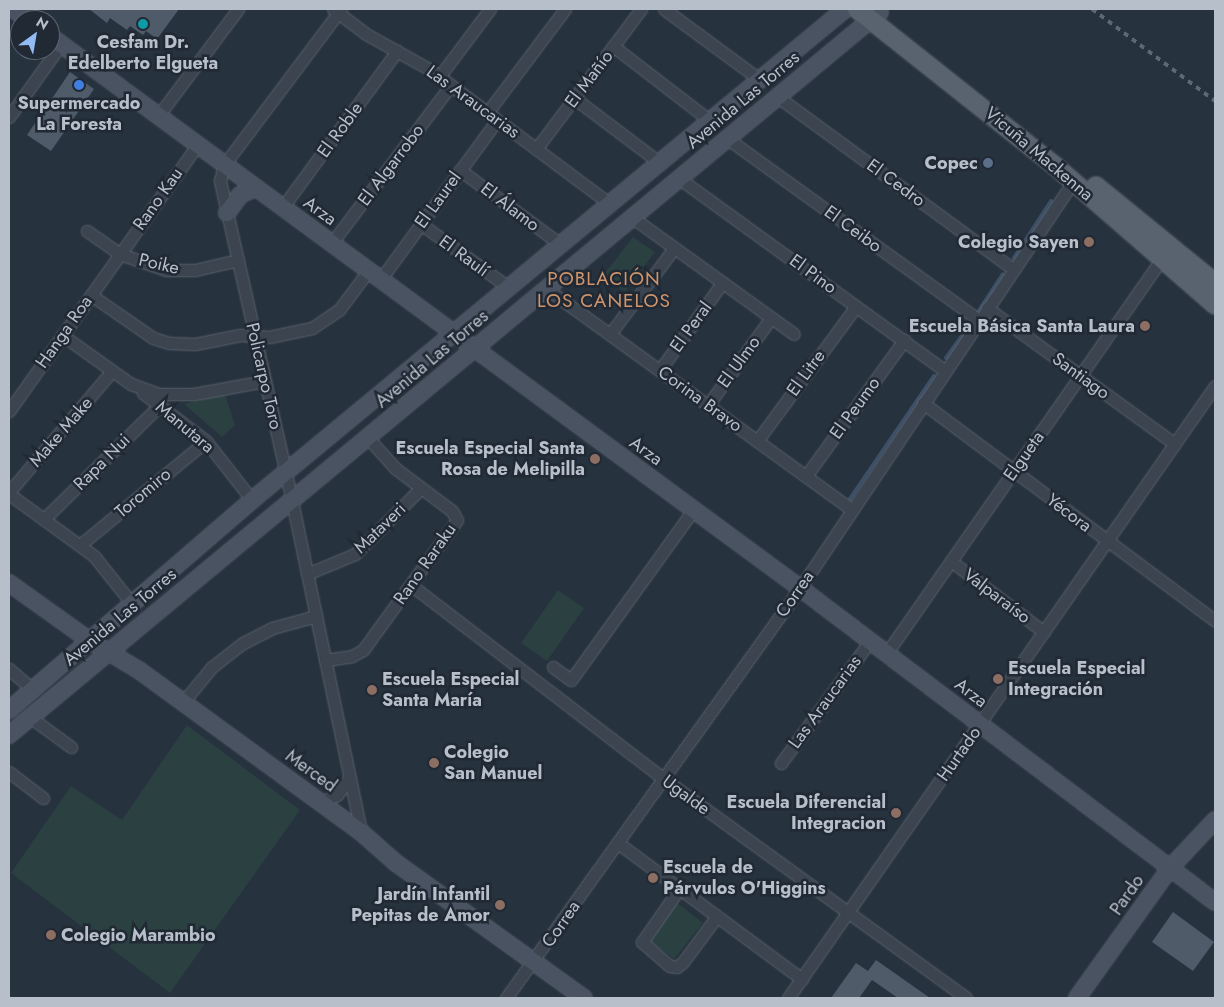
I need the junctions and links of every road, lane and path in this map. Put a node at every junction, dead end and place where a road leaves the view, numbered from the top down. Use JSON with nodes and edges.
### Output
{"nodes":[{"id":1,"x":13,"y":9,"type":"edge"},
{"id":2,"x":238,"y":9,"type":"edge"},
{"id":3,"x":490,"y":9,"type":"edge"},
{"id":4,"x":566,"y":9,"type":"edge"},
{"id":5,"x":641,"y":9,"type":"edge"},
{"id":6,"x":664,"y":9,"type":"edge"},
{"id":7,"x":845,"y":9,"type":"edge"},
{"id":8,"x":857,"y":9,"type":"edge"},
{"id":9,"x":337,"y":10,"type":"edge"},
{"id":10,"x":9,"y":13,"type":"edge"},
{"id":11,"x":875,"y":14,"type":"edge"},
{"id":12,"x":60,"y":43,"type":"edge"},
{"id":13,"x":613,"y":46,"type":"junction"},
{"id":14,"x":397,"y":51,"type":"junction"},
{"id":15,"x":44,"y":60,"type":"edge"},
{"id":16,"x":439,"y":77,"type":"junction"},
{"id":17,"x":759,"y":79,"type":"junction"},
{"id":18,"x":450,"y":85,"type":"junction"},
{"id":19,"x":778,"y":97,"type":"junction"},
{"id":20,"x":574,"y":98,"type":"junction"},
{"id":21,"x":487,"y":112,"type":"junction"},
{"id":22,"x":158,"y":116,"type":"junction"},
{"id":23,"x":9,"y":117,"type":"edge"},
{"id":24,"x":497,"y":120,"type":"junction"},
{"id":25,"x":709,"y":120,"type":"junction"},
{"id":26,"x":728,"y":139,"type":"junction"},
{"id":27,"x":197,"y":145,"type":"junction"},
{"id":28,"x":536,"y":149,"type":"junction"},
{"id":29,"x":659,"y":162,"type":"junction"},
{"id":30,"x":224,"y":165,"type":"junction"},
{"id":31,"x":460,"y":170,"type":"junction"},
{"id":32,"x":680,"y":178,"type":"junction"},
{"id":33,"x":1073,"y":181,"type":"junction"},
{"id":34,"x":255,"y":188,"type":"junction"},
{"id":35,"x":609,"y":203,"type":"junction"},
{"id":36,"x":282,"y":208,"type":"junction"},
{"id":37,"x":227,"y":213,"type":"junction"},
{"id":38,"x":632,"y":218,"type":"junction"},
{"id":39,"x":421,"y":224,"type":"junction"},
{"id":40,"x":86,"y":231,"type":"dead end"},
{"id":41,"x":331,"y":244,"type":"junction"},
{"id":42,"x":560,"y":244,"type":"junction"},
{"id":43,"x":674,"y":248,"type":"junction"},
{"id":44,"x":120,"y":254,"type":"junction"},
{"id":45,"x":1162,"y":259,"type":"junction"},
{"id":46,"x":238,"y":260,"type":"junction"},
{"id":47,"x":1013,"y":269,"type":"junction"},
{"id":48,"x":374,"y":276,"type":"junction"},
{"id":49,"x":722,"y":283,"type":"junction"},
{"id":50,"x":1215,"y":283,"type":"edge"},
{"id":51,"x":508,"y":288,"type":"junction"},
{"id":52,"x":547,"y":289,"type":"junction"},
{"id":53,"x":91,"y":295,"type":"junction"},
{"id":54,"x":1215,"y":305,"type":"edge"},
{"id":55,"x":856,"y":306,"type":"junction"},
{"id":56,"x":987,"y":308,"type":"junction"},
{"id":57,"x":771,"y":318,"type":"junction"},
{"id":58,"x":979,"y":320,"type":"junction"},
{"id":59,"x":452,"y":334,"type":"junction"},
{"id":60,"x":610,"y":334,"type":"junction"},
{"id":61,"x":794,"y":334,"type":"dead end"},
{"id":62,"x":62,"y":335,"type":"junction"},
{"id":63,"x":255,"y":336,"type":"junction"},
{"id":64,"x":904,"y":340,"type":"junction"},
{"id":65,"x":474,"y":350,"type":"junction"},
{"id":66,"x":660,"y":370,"type":"junction"},
{"id":67,"x":945,"y":370,"type":"junction"},
{"id":68,"x":112,"y":371,"type":"junction"},
{"id":69,"x":1080,"y":375,"type":"junction"},
{"id":70,"x":265,"y":381,"type":"junction"},
{"id":71,"x":132,"y":384,"type":"junction"},
{"id":72,"x":1215,"y":386,"type":"edge"},
{"id":73,"x":923,"y":404,"type":"junction"},
{"id":74,"x":160,"y":405,"type":"junction"},
{"id":75,"x":708,"y":405,"type":"junction"},
{"id":76,"x":9,"y":411,"type":"edge"},
{"id":77,"x":368,"y":438,"type":"junction"},
{"id":78,"x":206,"y":441,"type":"junction"},
{"id":79,"x":757,"y":441,"type":"junction"},
{"id":80,"x":1175,"y":444,"type":"junction"},
{"id":81,"x":1013,"y":471,"type":"junction"},
{"id":82,"x":286,"y":472,"type":"junction"},
{"id":83,"x":806,"y":476,"type":"junction"},
{"id":84,"x":421,"y":488,"type":"junction"},
{"id":85,"x":9,"y":493,"type":"edge"},
{"id":86,"x":252,"y":500,"type":"junction"},
{"id":87,"x":292,"y":501,"type":"junction"},
{"id":88,"x":693,"y":510,"type":"junction"},
{"id":89,"x":852,"y":510,"type":"junction"},
{"id":90,"x":44,"y":520,"type":"junction"},
{"id":91,"x":1107,"y":541,"type":"junction"},
{"id":92,"x":80,"y":545,"type":"junction"},
{"id":93,"x":951,"y":561,"type":"junction"},
{"id":94,"x":307,"y":574,"type":"junction"},
{"id":95,"x":9,"y":583,"type":"edge"},
{"id":96,"x":410,"y":585,"type":"junction"},
{"id":97,"x":800,"y":588,"type":"junction"},
{"id":98,"x":133,"y":605,"type":"junction"},
{"id":99,"x":316,"y":616,"type":"junction"},
{"id":100,"x":1215,"y":621,"type":"edge"},
{"id":101,"x":1044,"y":632,"type":"junction"},
{"id":102,"x":89,"y":640,"type":"junction"},
{"id":103,"x":870,"y":641,"type":"junction"},
{"id":104,"x":110,"y":652,"type":"junction"},
{"id":105,"x":886,"y":654,"type":"junction"},
{"id":106,"x":325,"y":660,"type":"junction"},
{"id":107,"x":553,"y":667,"type":"dead end"},
{"id":108,"x":9,"y":669,"type":"edge"},
{"id":109,"x":33,"y":690,"type":"junction"},
{"id":110,"x":183,"y":702,"type":"junction"},
{"id":111,"x":9,"y":710,"type":"edge"},
{"id":112,"x":30,"y":717,"type":"junction"},
{"id":113,"x":979,"y":725,"type":"junction"},
{"id":114,"x":9,"y":735,"type":"edge"},
{"id":115,"x":71,"y":747,"type":"dead end"},
{"id":116,"x":781,"y":763,"type":"dead end"},
{"id":117,"x":9,"y":772,"type":"edge"},
{"id":118,"x":350,"y":779,"type":"junction"},
{"id":119,"x":664,"y":779,"type":"junction"},
{"id":120,"x":43,"y":798,"type":"dead end"},
{"id":121,"x":320,"y":802,"type":"junction"},
{"id":122,"x":1215,"y":820,"type":"edge"},
{"id":123,"x":360,"y":832,"type":"junction"},
{"id":124,"x":618,"y":843,"type":"junction"},
{"id":125,"x":1170,"y":868,"type":"junction"},
{"id":126,"x":680,"y":888,"type":"junction"},
{"id":127,"x":1215,"y":902,"type":"edge"},
{"id":128,"x":847,"y":914,"type":"junction"},
{"id":129,"x":717,"y":916,"type":"junction"},
{"id":130,"x":534,"y":962,"type":"junction"},
{"id":131,"x":802,"y":979,"type":"junction"},
{"id":132,"x":506,"y":998,"type":"edge"},
{"id":133,"x":584,"y":998,"type":"edge"},
{"id":134,"x":788,"y":998,"type":"edge"},
{"id":135,"x":966,"y":998,"type":"edge"},
{"id":136,"x":1077,"y":998,"type":"edge"}],
"edges":[{"from":1,"to":10,"type":"main road"},
{"from":2,"to":22,"type":"street"},
{"from":3,"to":16,"type":"street"},
{"from":4,"to":21,"type":"street"},
{"from":5,"to":13,"type":"street","name":"El Mañío"},
{"from":6,"to":17,"type":"street"},
{"from":7,"to":17,"type":"main road","name":"Avenida Las Torres"},
{"from":8,"to":11,"type":"main road","name":"Vicuña Mackenna"},
{"from":9,"to":14,"type":"street","name":"Las Araucarias"},
{"from":9,"to":30,"type":"street"},
{"from":11,"to":19,"type":"main road","name":"Avenida Las Torres"},
{"from":11,"to":33,"type":"main road","name":"Vicuña Mackenna"},
{"from":11,"to":50,"type":"main road","name":"Vicuña Mackenna"},
{"from":12,"to":22,"type":"main road","name":"Arza"},
{"from":13,"to":20,"type":"street","name":"El Mañío"},
{"from":13,"to":25,"type":"street"},
{"from":14,"to":16,"type":"street","name":"Las Araucarias"},
{"from":14,"to":36,"type":"street","name":"El Roble"},
{"from":15,"to":23,"type":"street"},
{"from":16,"to":18,"type":"street","name":"Las Araucarias"},
{"from":17,"to":25,"type":"main road","name":"Avenida Las Torres"},
{"from":18,"to":21,"type":"street","name":"Las Araucarias"},
{"from":18,"to":41,"type":"street","name":"El Algarrobo"},
{"from":19,"to":26,"type":"main road","name":"Avenida Las Torres"},
{"from":19,"to":47,"type":"street","name":"El Cedro"},
{"from":20,"to":28,"type":"street","name":"El Mañío"},
{"from":20,"to":29,"type":"street"},
{"from":21,"to":24,"type":"street","name":"Las Araucarias"},
{"from":22,"to":27,"type":"main road","name":"Arza"},
{"from":24,"to":28,"type":"street","name":"Las Araucarias"},
{"from":24,"to":31,"type":"street","name":"El Laurel"},
{"from":25,"to":29,"type":"main road","name":"Avenida Las Torres"},
{"from":26,"to":32,"type":"main road","name":"Avenida Las Torres"},
{"from":26,"to":58,"type":"street","name":"El Ceibo"},
{"from":27,"to":30,"type":"main road","name":"Arza"},
{"from":27,"to":44,"type":"street","name":"Rano Kau"},
{"from":28,"to":35,"type":"street","name":"Las Araucarias"},
{"from":29,"to":35,"type":"main road","name":"Avenida Las Torres"},
{"from":30,"to":34,"type":"main road","name":"Arza"},
{"from":30,"to":37,"type":"street","name":"Policarpo Toro"},
{"from":31,"to":39,"type":"street","name":"El Laurel"},
{"from":31,"to":42,"type":"street","name":"El Álamo"},
{"from":32,"to":38,"type":"main road","name":"Avenida Las Torres"},
{"from":32,"to":55,"type":"street","name":"El Pino"},
{"from":33,"to":45,"type":"main road","name":"Vicuña Mackenna"},
{"from":33,"to":47,"type":"street","name":"Correa"},
{"from":34,"to":36,"type":"main road","name":"Arza"},
{"from":34,"to":37,"type":"main road"},
{"from":35,"to":42,"type":"main road","name":"Avenida Las Torres"},
{"from":36,"to":41,"type":"main road","name":"Arza"},
{"from":37,"to":46,"type":"street","name":"Policarpo Toro"},
{"from":38,"to":43,"type":"street"},
{"from":38,"to":52,"type":"main road","name":"Avenida Las Torres"},
{"from":39,"to":48,"type":"street","name":"El Laurel"},
{"from":39,"to":51,"type":"street","name":"El Raulí"},
{"from":40,"to":44,"type":"street","name":"Poike"},
{"from":41,"to":48,"type":"main road","name":"Arza"},
{"from":42,"to":51,"type":"main road","name":"Avenida Las Torres"},
{"from":43,"to":49,"type":"street"},
{"from":43,"to":60,"type":"street"},
{"from":44,"to":46,"type":"street","name":"Poike"},
{"from":44,"to":53,"type":"street","name":"Hanga Roa"},
{"from":45,"to":54,"type":"main road","name":"Vicuña Mackenna"},
{"from":45,"to":69,"type":"street","name":"Elgueta"},
{"from":46,"to":63,"type":"street","name":"Policarpo Toro"},
{"from":47,"to":56,"type":"street","name":"Correa"},
{"from":48,"to":59,"type":"main road","name":"Arza"},
{"from":48,"to":63,"type":"street","name":"El Laurel"},
{"from":49,"to":57,"type":"street"},
{"from":49,"to":66,"type":"street","name":"El Peral"},
{"from":51,"to":59,"type":"main road","name":"Avenida Las Torres"},
{"from":52,"to":60,"type":"street","name":"Corina Bravo"},
{"from":52,"to":65,"type":"main road","name":"Avenida Las Torres"},
{"from":53,"to":62,"type":"street","name":"Hanga Roa"},
{"from":53,"to":63,"type":"street","name":"El Laurel"},
{"from":55,"to":64,"type":"street","name":"El Pino"},
{"from":55,"to":79,"type":"street","name":"El Litre"},
{"from":56,"to":58,"type":"street","name":"Correa"},
{"from":56,"to":69,"type":"street","name":"Santiago"},
{"from":57,"to":61,"type":"street"},
{"from":57,"to":75,"type":"street","name":"El Ulmo"},
{"from":58,"to":67,"type":"street","name":"Correa"},
{"from":59,"to":65,"type":"main road","name":"Arza"},
{"from":59,"to":82,"type":"main road","name":"Avenida Las Torres"},
{"from":60,"to":66,"type":"street","name":"Corina Bravo"},
{"from":62,"to":68,"type":"street","name":"Manutara"},
{"from":62,"to":76,"type":"street","name":"Hanga Roa"},
{"from":63,"to":70,"type":"street","name":"Policarpo Toro"},
{"from":64,"to":67,"type":"street","name":"El Pino"},
{"from":64,"to":83,"type":"street","name":"El Peumo"},
{"from":65,"to":77,"type":"main road","name":"Avenida Las Torres"},
{"from":65,"to":88,"type":"main road","name":"Arza"},
{"from":66,"to":75,"type":"street","name":"Corina Bravo"},
{"from":67,"to":73,"type":"street","name":"Correa"},
{"from":68,"to":71,"type":"street","name":"Manutara"},
{"from":68,"to":85,"type":"street","name":"Make Make"},
{"from":69,"to":80,"type":"street","name":"Santiago"},
{"from":69,"to":81,"type":"street","name":"Elgueta"},
{"from":70,"to":71,"type":"street","name":"Manutara"},
{"from":70,"to":82,"type":"street","name":"Policarpo Toro"},
{"from":71,"to":74,"type":"street","name":"Manutara"},
{"from":72,"to":80,"type":"street","name":"Hurtado"},
{"from":73,"to":81,"type":"street","name":"Yécora"},
{"from":73,"to":89,"type":"street","name":"Correa"},
{"from":74,"to":78,"type":"street","name":"Manutara"},
{"from":74,"to":90,"type":"street","name":"Rapa Nui"},
{"from":75,"to":79,"type":"street","name":"Corina Bravo"},
{"from":77,"to":84,"type":"street","name":"Rano Raraku"},
{"from":77,"to":87,"type":"main road","name":"Avenida Las Torres"},
{"from":78,"to":86,"type":"street","name":"Manutara"},
{"from":78,"to":92,"type":"street","name":"Toromiro"},
{"from":79,"to":83,"type":"street","name":"Corina Bravo"},
{"from":80,"to":91,"type":"street","name":"Hurtado"},
{"from":81,"to":91,"type":"street","name":"Yécora"},
{"from":81,"to":93,"type":"street","name":"Elgueta"},
{"from":82,"to":86,"type":"main road","name":"Avenida Las Torres"},
{"from":82,"to":87,"type":"street","name":"Policarpo Toro"},
{"from":83,"to":89,"type":"street","name":"Corina Bravo"},
{"from":84,"to":94,"type":"street","name":"Mataveri"},
{"from":84,"to":96,"type":"street","name":"Rano Raraku"},
{"from":85,"to":90,"type":"street"},
{"from":86,"to":98,"type":"main road","name":"Avenida Las Torres"},
{"from":87,"to":94,"type":"street","name":"Policarpo Toro"},
{"from":87,"to":104,"type":"main road","name":"Avenida Las Torres"},
{"from":88,"to":97,"type":"main road","name":"Arza"},
{"from":88,"to":107,"type":"street"},
{"from":89,"to":97,"type":"street","name":"Correa"},
{"from":90,"to":92,"type":"street"},
{"from":91,"to":100,"type":"street","name":"Yécora"},
{"from":91,"to":101,"type":"street","name":"Hurtado"},
{"from":92,"to":98,"type":"street"},
{"from":93,"to":101,"type":"street","name":"Valparaíso"},
{"from":93,"to":105,"type":"street","name":"Elgueta"},
{"from":94,"to":99,"type":"street","name":"Policarpo Toro"},
{"from":95,"to":102,"type":"main road","name":"Merced"},
{"from":96,"to":106,"type":"street","name":"Rano Raraku"},
{"from":96,"to":119,"type":"street","name":"Ugalde"},
{"from":97,"to":103,"type":"main road","name":"Arza"},
{"from":97,"to":119,"type":"street","name":"Correa"},
{"from":98,"to":102,"type":"main road","name":"Avenida Las Torres"},
{"from":99,"to":106,"type":"street","name":"Policarpo Toro"},
{"from":99,"to":110,"type":"street"},
{"from":101,"to":113,"type":"street","name":"Hurtado"},
{"from":102,"to":104,"type":"main road","name":"Merced"},
{"from":102,"to":109,"type":"main road","name":"Avenida Las Torres"},
{"from":103,"to":105,"type":"main road","name":"Arza"},
{"from":103,"to":116,"type":"street","name":"Las Araucarias"},
{"from":104,"to":110,"type":"main road","name":"Merced"},
{"from":104,"to":112,"type":"main road","name":"Avenida Las Torres"},
{"from":105,"to":113,"type":"main road","name":"Arza"},
{"from":106,"to":118,"type":"street","name":"Policarpo Toro"},
{"from":108,"to":109,"type":"street"},
{"from":109,"to":111,"type":"main road","name":"Avenida Las Torres"},
{"from":110,"to":121,"type":"main road","name":"Merced"},
{"from":112,"to":114,"type":"main road","name":"Avenida Las Torres"},
{"from":112,"to":115,"type":"street"},
{"from":113,"to":125,"type":"main road","name":"Arza"},
{"from":113,"to":128,"type":"street","name":"Hurtado"},
{"from":117,"to":120,"type":"street"},
{"from":118,"to":121,"type":"street"},
{"from":118,"to":123,"type":"street","name":"Policarpo Toro"},
{"from":119,"to":124,"type":"street","name":"Correa"},
{"from":119,"to":128,"type":"street","name":"Ugalde"},
{"from":121,"to":123,"type":"main road","name":"Merced"},
{"from":122,"to":125,"type":"main road","name":"Pardo"},
{"from":123,"to":130,"type":"main road","name":"Merced"},
{"from":124,"to":126,"type":"street"},
{"from":124,"to":130,"type":"street","name":"Correa"},
{"from":125,"to":127,"type":"main road","name":"Arza"},
{"from":125,"to":136,"type":"main road","name":"Pardo"},
{"from":126,"to":129,"type":"street"},
{"from":126,"to":129,"type":"street"},
{"from":128,"to":131,"type":"street","name":"Hurtado"},
{"from":128,"to":135,"type":"street","name":"Ugalde"},
{"from":129,"to":131,"type":"street"},
{"from":130,"to":132,"type":"street","name":"Correa"},
{"from":130,"to":133,"type":"main road","name":"Merced"},
{"from":131,"to":134,"type":"street","name":"Hurtado"}]}
